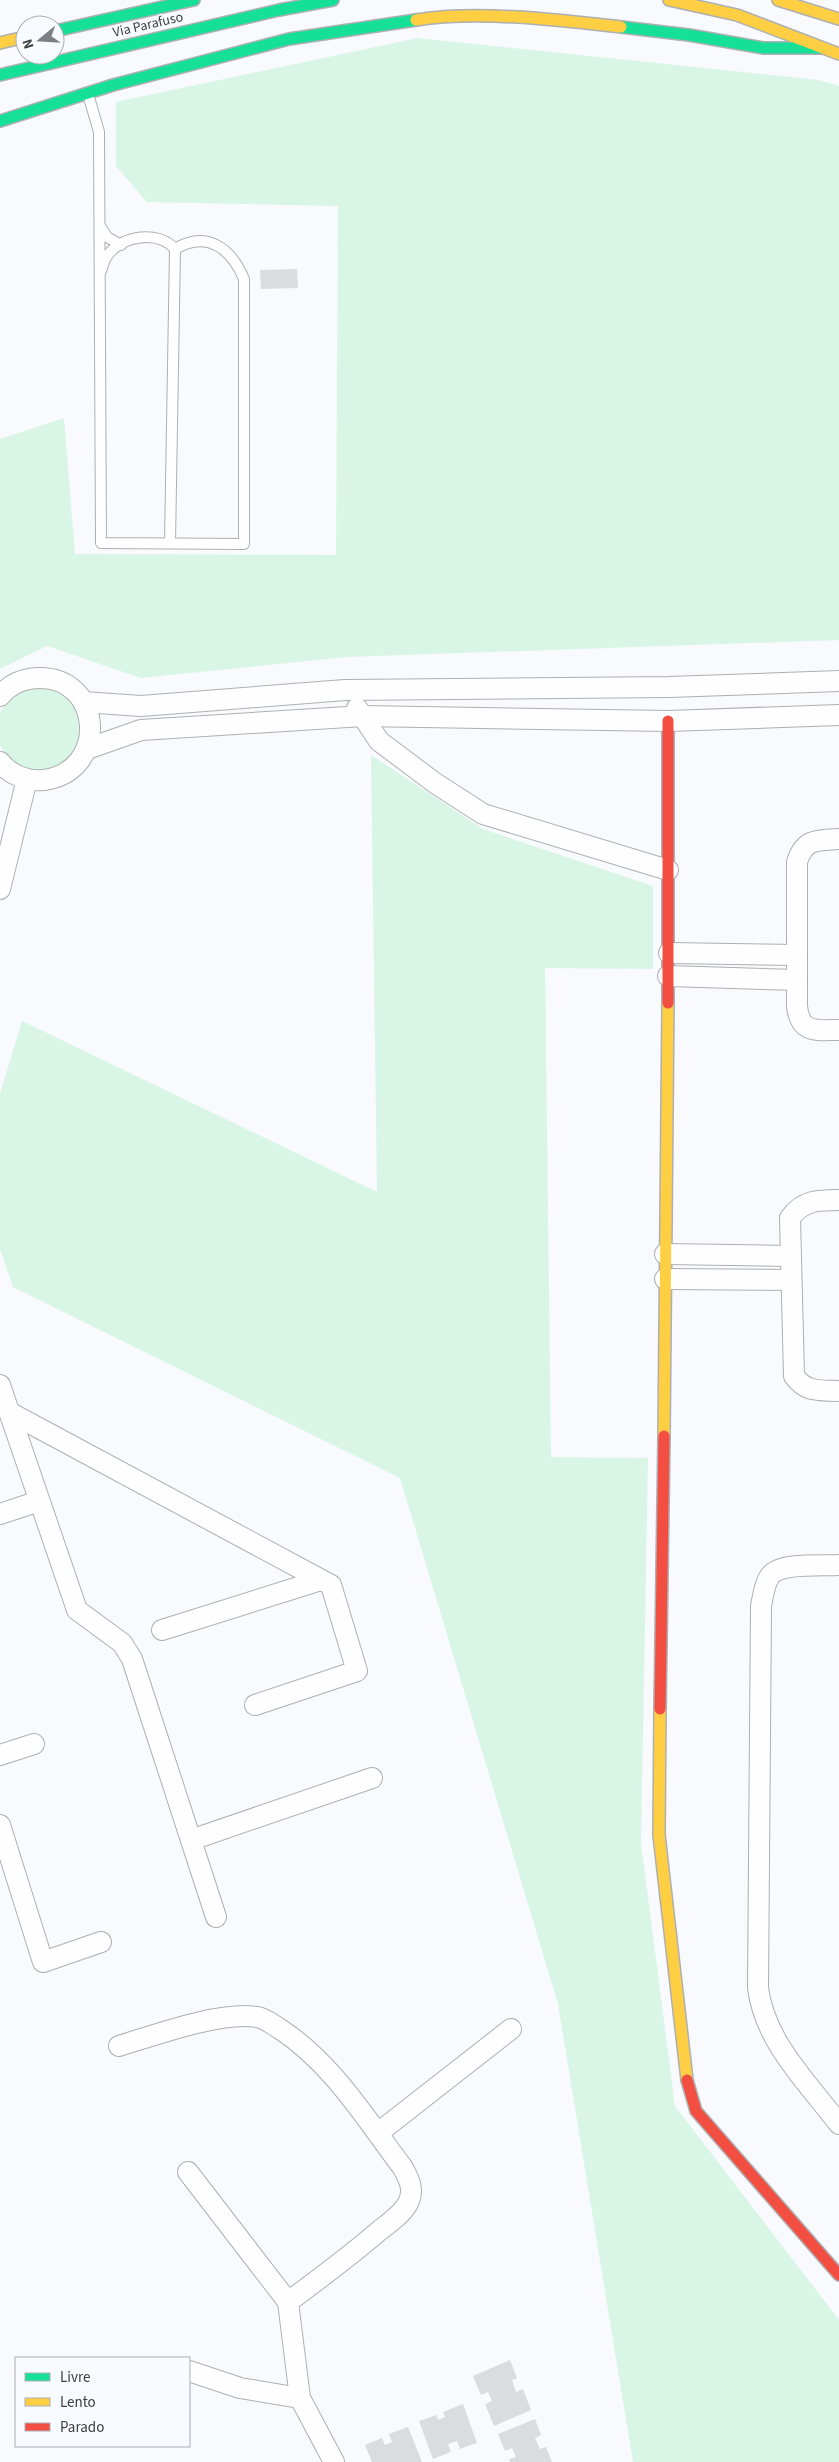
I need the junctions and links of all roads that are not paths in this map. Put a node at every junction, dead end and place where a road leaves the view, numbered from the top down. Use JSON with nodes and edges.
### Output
{"nodes":[{"id":1,"x":194,"y":0,"type":"edge"},
{"id":2,"x":333,"y":0,"type":"edge"},
{"id":3,"x":668,"y":0,"type":"edge"},
{"id":4,"x":778,"y":0,"type":"edge"},
{"id":5,"x":805,"y":0,"type":"edge"},
{"id":6,"x":818,"y":12,"type":"junction"},
{"id":7,"x":839,"y":19,"type":"edge"},
{"id":8,"x":65,"y":29,"type":"edge"},
{"id":9,"x":15,"y":39,"type":"edge"},
{"id":10,"x":0,"y":43,"type":"edge"},
{"id":11,"x":820,"y":48,"type":"junction"},
{"id":12,"x":839,"y":54,"type":"edge"},
{"id":13,"x":0,"y":75,"type":"edge"},
{"id":14,"x":88,"y":93,"type":"junction"},
{"id":15,"x":0,"y":121,"type":"edge"},
{"id":16,"x":100,"y":226,"type":"junction"},
{"id":17,"x":121,"y":245,"type":"junction"},
{"id":18,"x":175,"y":249,"type":"junction"},
{"id":19,"x":101,"y":271,"type":"junction"},
{"id":20,"x":170,"y":543,"type":"junction"},
{"id":21,"x":839,"y":681,"type":"edge"},
{"id":22,"x":345,"y":690,"type":"junction"},
{"id":23,"x":0,"y":696,"type":"edge"},
{"id":24,"x":83,"y":702,"type":"junction"},
{"id":25,"x":839,"y":715,"type":"edge"},
{"id":26,"x":363,"y":716,"type":"junction"},
{"id":27,"x":668,"y":721,"type":"junction"},
{"id":28,"x":87,"y":749,"type":"junction"},
{"id":29,"x":0,"y":762,"type":"edge"},
{"id":30,"x":27,"y":780,"type":"junction"},
{"id":31,"x":839,"y":839,"type":"edge"},
{"id":32,"x":668,"y":870,"type":"junction"},
{"id":33,"x":0,"y":889,"type":"edge"},
{"id":34,"x":669,"y":953,"type":"junction"},
{"id":35,"x":797,"y":955,"type":"junction"},
{"id":36,"x":668,"y":976,"type":"junction"},
{"id":37,"x":797,"y":980,"type":"junction"},
{"id":38,"x":839,"y":1030,"type":"edge"},
{"id":39,"x":839,"y":1200,"type":"edge"},
{"id":40,"x":665,"y":1254,"type":"junction"},
{"id":41,"x":790,"y":1256,"type":"junction"},
{"id":42,"x":665,"y":1279,"type":"junction"},
{"id":43,"x":791,"y":1280,"type":"junction"},
{"id":44,"x":0,"y":1385,"type":"edge"},
{"id":45,"x":839,"y":1391,"type":"edge"},
{"id":46,"x":9,"y":1412,"type":"junction"},
{"id":47,"x":40,"y":1501,"type":"junction"},
{"id":48,"x":0,"y":1514,"type":"edge"},
{"id":49,"x":839,"y":1565,"type":"edge"},
{"id":50,"x":321,"y":1580,"type":"junction"},
{"id":51,"x":162,"y":1630,"type":"dead end"},
{"id":52,"x":255,"y":1705,"type":"dead end"},
{"id":53,"x":34,"y":1744,"type":"dead end"},
{"id":54,"x":0,"y":1755,"type":"edge"},
{"id":55,"x":372,"y":1778,"type":"dead end"},
{"id":56,"x":0,"y":1825,"type":"edge"},
{"id":57,"x":191,"y":1840,"type":"junction"},
{"id":58,"x":216,"y":1918,"type":"dead end"},
{"id":59,"x":101,"y":1942,"type":"dead end"},
{"id":60,"x":511,"y":2029,"type":"dead end"},
{"id":61,"x":119,"y":2046,"type":"dead end"},
{"id":62,"x":839,"y":2124,"type":"edge"},
{"id":63,"x":378,"y":2133,"type":"junction"},
{"id":64,"x":188,"y":2172,"type":"dead end"},
{"id":65,"x":839,"y":2275,"type":"edge"},
{"id":66,"x":288,"y":2302,"type":"junction"},
{"id":67,"x":190,"y":2371,"type":"edge"},
{"id":68,"x":300,"y":2398,"type":"junction"},
{"id":69,"x":334,"y":2462,"type":"edge"}],
"edges":[{"from":1,"to":8,"type":"main road","name":"Via Parafuso"},
{"from":2,"to":13,"type":"main road","name":"Via Parafuso"},
{"from":3,"to":11,"type":"main road"},
{"from":4,"to":6,"type":"main road"},
{"from":5,"to":6,"type":"lane"},
{"from":6,"to":7,"type":"main road"},
{"from":9,"to":10,"type":"main road"},
{"from":11,"to":12,"type":"main road"},
{"from":11,"to":14,"type":"main road"},
{"from":14,"to":15,"type":"main road"},
{"from":14,"to":16,"type":"lane"},
{"from":16,"to":17,"type":"lane"},
{"from":16,"to":19,"type":"lane"},
{"from":17,"to":18,"type":"lane"},
{"from":17,"to":19,"type":"lane"},
{"from":18,"to":20,"type":"lane"},
{"from":18,"to":20,"type":"lane"},
{"from":19,"to":20,"type":"lane"},
{"from":21,"to":22,"type":"street"},
{"from":22,"to":24,"type":"street"},
{"from":22,"to":26,"type":"street"},
{"from":23,"to":24,"type":"street"},
{"from":24,"to":28,"type":"street"},
{"from":25,"to":27,"type":"street"},
{"from":26,"to":27,"type":"street"},
{"from":26,"to":28,"type":"street"},
{"from":26,"to":32,"type":"street"},
{"from":27,"to":32,"type":"main road"},
{"from":28,"to":30,"type":"street"},
{"from":29,"to":30,"type":"street"},
{"from":30,"to":33,"type":"street"},
{"from":31,"to":35,"type":"street"},
{"from":32,"to":34,"type":"main road"},
{"from":34,"to":35,"type":"street"},
{"from":34,"to":36,"type":"main road"},
{"from":35,"to":37,"type":"street"},
{"from":36,"to":37,"type":"street"},
{"from":36,"to":40,"type":"main road"},
{"from":37,"to":38,"type":"street"},
{"from":39,"to":41,"type":"street"},
{"from":40,"to":41,"type":"street"},
{"from":40,"to":42,"type":"main road"},
{"from":41,"to":43,"type":"street"},
{"from":42,"to":43,"type":"street"},
{"from":42,"to":65,"type":"main road"},
{"from":43,"to":45,"type":"street"},
{"from":44,"to":46,"type":"street"},
{"from":46,"to":47,"type":"street"},
{"from":46,"to":50,"type":"street"},
{"from":47,"to":48,"type":"street"},
{"from":47,"to":57,"type":"street"},
{"from":49,"to":62,"type":"street"},
{"from":50,"to":51,"type":"street"},
{"from":50,"to":52,"type":"street"},
{"from":53,"to":54,"type":"street"},
{"from":55,"to":57,"type":"street"},
{"from":56,"to":59,"type":"street"},
{"from":57,"to":58,"type":"street"},
{"from":60,"to":63,"type":"street"},
{"from":61,"to":63,"type":"street"},
{"from":63,"to":66,"type":"street"},
{"from":64,"to":66,"type":"street"},
{"from":66,"to":68,"type":"street"},
{"from":67,"to":68,"type":"street"},
{"from":68,"to":69,"type":"street"}]}
